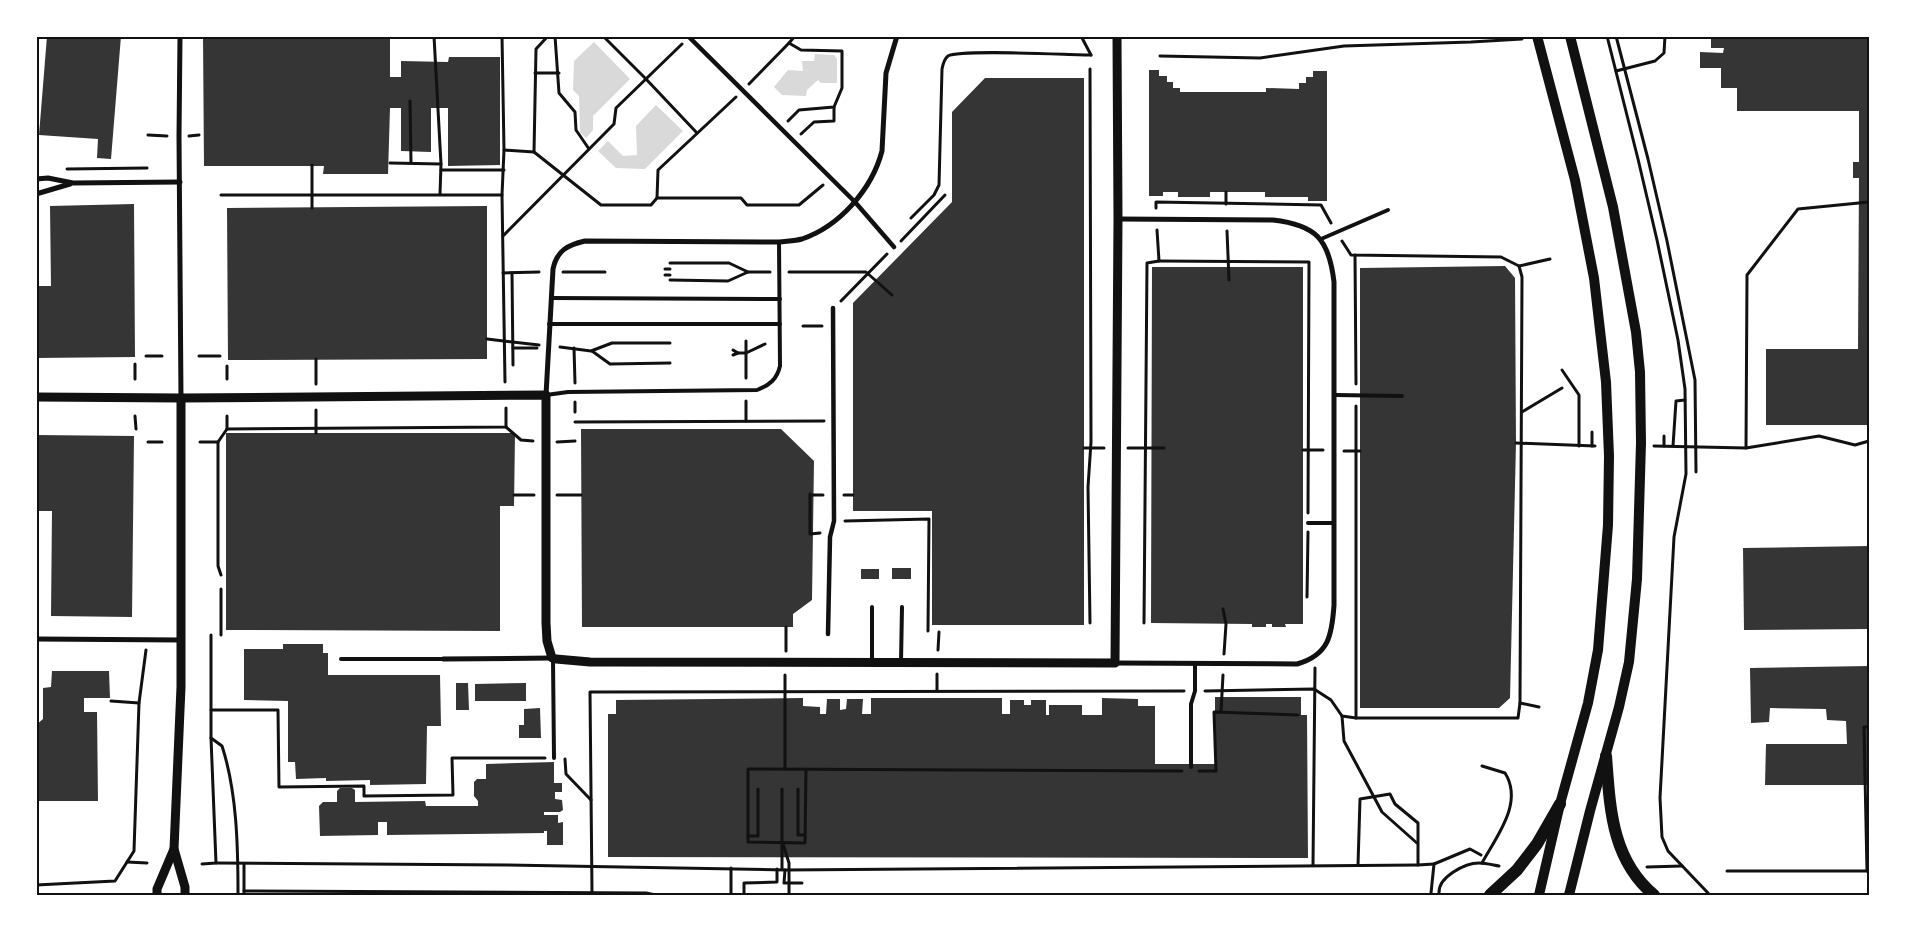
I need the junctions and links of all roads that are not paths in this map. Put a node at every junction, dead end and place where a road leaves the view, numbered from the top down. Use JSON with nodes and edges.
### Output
{"nodes":[{"id":1,"x":180,"y":36,"type":"edge"},
{"id":2,"x":897,"y":36,"type":"edge"},
{"id":3,"x":1117,"y":36,"type":"edge"},
{"id":4,"x":1537,"y":36,"type":"edge"},
{"id":5,"x":1570,"y":36,"type":"edge"},
{"id":6,"x":689,"y":37,"type":"edge"},
{"id":7,"x":36,"y":178,"type":"edge"},
{"id":8,"x":180,"y":182,"type":"junction"},
{"id":9,"x":73,"y":183,"type":"junction"},
{"id":10,"x":36,"y":194,"type":"edge"},
{"id":11,"x":854,"y":202,"type":"junction"},
{"id":12,"x":1388,"y":210,"type":"dead end"},
{"id":13,"x":1118,"y":219,"type":"junction"},
{"id":14,"x":1321,"y":239,"type":"junction"},
{"id":15,"x":779,"y":242,"type":"junction"},
{"id":16,"x":894,"y":247,"type":"dead end"},
{"id":17,"x":551,"y":298,"type":"junction"},
{"id":18,"x":780,"y":299,"type":"junction"},
{"id":19,"x":833,"y":308,"type":"dead end"},
{"id":20,"x":549,"y":324,"type":"junction"},
{"id":21,"x":780,"y":324,"type":"junction"},
{"id":22,"x":546,"y":395,"type":"junction"},
{"id":23,"x":1335,"y":395,"type":"junction"},
{"id":24,"x":1402,"y":396,"type":"dead end"},
{"id":25,"x":36,"y":397,"type":"edge"},
{"id":26,"x":181,"y":398,"type":"junction"},
{"id":27,"x":1308,"y":523,"type":"road end"},
{"id":28,"x":1334,"y":523,"type":"junction"},
{"id":29,"x":902,"y":606,"type":"dead end"},
{"id":30,"x":872,"y":608,"type":"dead end"},
{"id":31,"x":828,"y":634,"type":"dead end"},
{"id":32,"x":36,"y":639,"type":"edge"},
{"id":33,"x":181,"y":640,"type":"junction"},
{"id":34,"x":552,"y":658,"type":"junction"},
{"id":35,"x":342,"y":659,"type":"dead end"},
{"id":36,"x":443,"y":659,"type":"joint"},
{"id":37,"x":872,"y":663,"type":"junction"},
{"id":38,"x":901,"y":663,"type":"junction"},
{"id":39,"x":1115,"y":663,"type":"junction"},
{"id":40,"x":1195,"y":664,"type":"junction"},
{"id":41,"x":1606,"y":756,"type":"junction"},
{"id":42,"x":554,"y":758,"type":"road end"},
{"id":43,"x":1190,"y":767,"type":"dead end"},
{"id":44,"x":1560,"y":804,"type":"junction"},
{"id":45,"x":174,"y":849,"type":"junction"},
{"id":46,"x":157,"y":895,"type":"edge"},
{"id":47,"x":185,"y":895,"type":"edge"},
{"id":48,"x":1490,"y":895,"type":"edge"},
{"id":49,"x":1539,"y":895,"type":"edge"},
{"id":50,"x":1569,"y":895,"type":"edge"},
{"id":51,"x":1654,"y":895,"type":"edge"}],
"edges":[{"from":1,"to":8,"type":"street"},
{"from":2,"to":11,"type":"street"},
{"from":3,"to":13,"type":"street"},
{"from":4,"to":44,"type":"main road"},
{"from":5,"to":41,"type":"main road"},
{"from":6,"to":11,"type":"street"},
{"from":7,"to":9,"type":"street"},
{"from":8,"to":9,"type":"street"},
{"from":8,"to":26,"type":"street"},
{"from":9,"to":10,"type":"street"},
{"from":11,"to":15,"type":"street"},
{"from":11,"to":16,"type":"street"},
{"from":12,"to":14,"type":"lane"},
{"from":13,"to":14,"type":"street"},
{"from":13,"to":39,"type":"street"},
{"from":14,"to":23,"type":"street"},
{"from":15,"to":17,"type":"street"},
{"from":15,"to":18,"type":"lane"},
{"from":17,"to":18,"type":"lane"},
{"from":17,"to":20,"type":"street"},
{"from":18,"to":21,"type":"lane"},
{"from":19,"to":31,"type":"street"},
{"from":20,"to":21,"type":"lane"},
{"from":20,"to":22,"type":"street"},
{"from":21,"to":22,"type":"lane"},
{"from":22,"to":26,"type":"street"},
{"from":22,"to":34,"type":"street"},
{"from":23,"to":24,"type":"lane"},
{"from":23,"to":28,"type":"street"},
{"from":25,"to":26,"type":"street"},
{"from":26,"to":33,"type":"street"},
{"from":27,"to":28,"type":"lane"},
{"from":28,"to":40,"type":"street"},
{"from":29,"to":38,"type":"lane"},
{"from":30,"to":37,"type":"lane"},
{"from":32,"to":33,"type":"street"},
{"from":33,"to":45,"type":"street"},
{"from":34,"to":36,"type":"street"},
{"from":34,"to":37,"type":"street"},
{"from":34,"to":42,"type":"lane"},
{"from":35,"to":36,"type":"lane"},
{"from":37,"to":38,"type":"street"},
{"from":38,"to":39,"type":"street"},
{"from":39,"to":40,"type":"street"},
{"from":40,"to":43,"type":"lane"},
{"from":41,"to":50,"type":"main road"},
{"from":41,"to":51,"type":"main road"},
{"from":44,"to":48,"type":"main road"},
{"from":44,"to":49,"type":"main road"},
{"from":45,"to":46,"type":"street"},
{"from":45,"to":47,"type":"street"}]}
